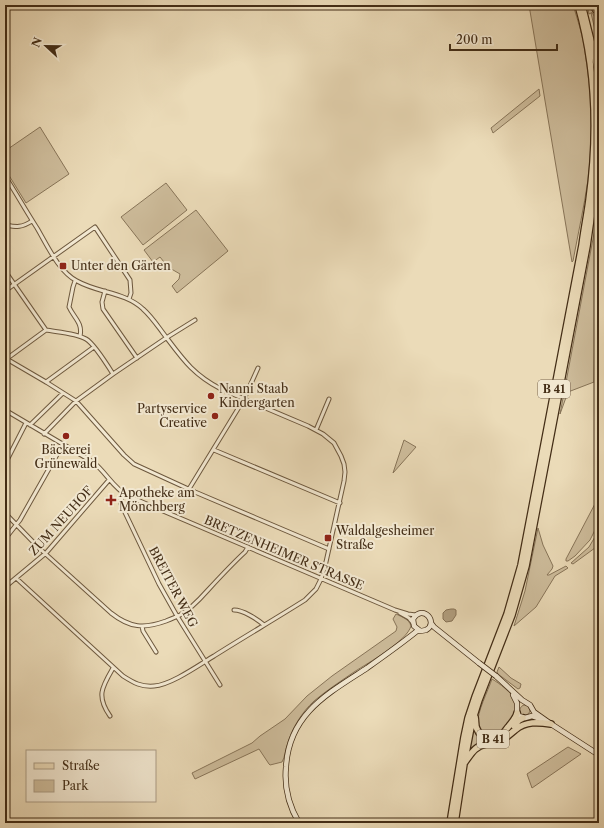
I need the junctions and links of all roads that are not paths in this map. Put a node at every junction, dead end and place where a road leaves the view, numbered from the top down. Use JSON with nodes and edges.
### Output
{"nodes":[{"id":1,"x":578,"y":5,"type":"edge"},
{"id":2,"x":582,"y":5,"type":"edge"},
{"id":3,"x":592,"y":5,"type":"edge"},
{"id":4,"x":599,"y":15,"type":"edge"},
{"id":5,"x":599,"y":108,"type":"edge"},
{"id":6,"x":599,"y":145,"type":"edge"},
{"id":7,"x":5,"y":176,"type":"edge"},
{"id":8,"x":32,"y":221,"type":"junction"},
{"id":9,"x":5,"y":225,"type":"edge"},
{"id":10,"x":54,"y":257,"type":"junction"},
{"id":11,"x":5,"y":271,"type":"edge"},
{"id":12,"x":75,"y":281,"type":"junction"},
{"id":13,"x":15,"y":285,"type":"junction"},
{"id":14,"x":105,"y":291,"type":"junction"},
{"id":15,"x":5,"y":292,"type":"edge"},
{"id":16,"x":129,"y":299,"type":"junction"},
{"id":17,"x":195,"y":320,"type":"dead end"},
{"id":18,"x":46,"y":330,"type":"junction"},
{"id":19,"x":80,"y":336,"type":"junction"},
{"id":20,"x":166,"y":338,"type":"junction"},
{"id":21,"x":94,"y":347,"type":"junction"},
{"id":22,"x":138,"y":358,"type":"junction"},
{"id":23,"x":5,"y":359,"type":"edge"},
{"id":24,"x":258,"y":368,"type":"dead end"},
{"id":25,"x":113,"y":374,"type":"junction"},
{"id":26,"x":46,"y":382,"type":"junction"},
{"id":27,"x":62,"y":393,"type":"junction"},
{"id":28,"x":244,"y":399,"type":"junction"},
{"id":29,"x":329,"y":399,"type":"dead end"},
{"id":30,"x":76,"y":401,"type":"junction"},
{"id":31,"x":5,"y":410,"type":"edge"},
{"id":32,"x":28,"y":424,"type":"junction"},
{"id":33,"x":316,"y":430,"type":"junction"},
{"id":34,"x":44,"y":434,"type":"junction"},
{"id":35,"x":63,"y":444,"type":"junction"},
{"id":36,"x":214,"y":450,"type":"junction"},
{"id":37,"x":5,"y":464,"type":"edge"},
{"id":38,"x":109,"y":480,"type":"junction"},
{"id":39,"x":189,"y":489,"type":"junction"},
{"id":40,"x":124,"y":494,"type":"junction"},
{"id":41,"x":340,"y":503,"type":"junction"},
{"id":42,"x":5,"y":512,"type":"edge"},
{"id":43,"x":17,"y":525,"type":"junction"},
{"id":44,"x":5,"y":539,"type":"edge"},
{"id":45,"x":248,"y":547,"type":"junction"},
{"id":46,"x":329,"y":549,"type":"junction"},
{"id":47,"x":46,"y":554,"type":"junction"},
{"id":48,"x":16,"y":578,"type":"junction"},
{"id":49,"x":321,"y":579,"type":"junction"},
{"id":50,"x":5,"y":587,"type":"edge"},
{"id":51,"x":234,"y":610,"type":"dead end"},
{"id":52,"x":395,"y":610,"type":"junction"},
{"id":53,"x":416,"y":615,"type":"junction"},
{"id":54,"x":177,"y":616,"type":"junction"},
{"id":55,"x":431,"y":623,"type":"junction"},
{"id":56,"x":264,"y":625,"type":"junction"},
{"id":57,"x":413,"y":625,"type":"junction"},
{"id":58,"x":142,"y":626,"type":"junction"},
{"id":59,"x":428,"y":629,"type":"junction"},
{"id":60,"x":419,"y":630,"type":"junction"},
{"id":61,"x":444,"y":634,"type":"junction"},
{"id":62,"x":399,"y":645,"type":"junction"},
{"id":63,"x":156,"y":652,"type":"dead end"},
{"id":64,"x":205,"y":661,"type":"junction"},
{"id":65,"x":113,"y":668,"type":"junction"},
{"id":66,"x":220,"y":685,"type":"dead end"},
{"id":67,"x":508,"y":687,"type":"junction"},
{"id":68,"x":525,"y":702,"type":"junction"},
{"id":69,"x":517,"y":710,"type":"junction"},
{"id":70,"x":532,"y":710,"type":"junction"},
{"id":71,"x":475,"y":713,"type":"junction"},
{"id":72,"x":110,"y":716,"type":"dead end"},
{"id":73,"x":526,"y":717,"type":"junction"},
{"id":74,"x":551,"y":724,"type":"junction"},
{"id":75,"x":506,"y":738,"type":"junction"},
{"id":76,"x":599,"y":755,"type":"edge"},
{"id":77,"x":464,"y":764,"type":"junction"},
{"id":78,"x":299,"y":823,"type":"edge"},
{"id":79,"x":450,"y":823,"type":"edge"},
{"id":80,"x":455,"y":823,"type":"edge"}],
"edges":[{"from":1,"to":79,"type":"highway","number":"B 41"},
{"from":2,"to":5,"type":"highway"},
{"from":3,"to":4,"type":"main road"},
{"from":6,"to":71,"type":"highway","number":"B 41"},
{"from":7,"to":8,"type":"street"},
{"from":8,"to":9,"type":"street"},
{"from":8,"to":10,"type":"street"},
{"from":10,"to":12,"type":"street"},
{"from":10,"to":13,"type":"street"},
{"from":10,"to":16,"type":"street"},
{"from":11,"to":13,"type":"street"},
{"from":12,"to":14,"type":"street"},
{"from":12,"to":19,"type":"street"},
{"from":13,"to":15,"type":"street"},
{"from":13,"to":18,"type":"street"},
{"from":14,"to":16,"type":"street"},
{"from":14,"to":22,"type":"street"},
{"from":16,"to":20,"type":"street"},
{"from":17,"to":20,"type":"street"},
{"from":18,"to":19,"type":"street"},
{"from":18,"to":23,"type":"street"},
{"from":19,"to":21,"type":"street"},
{"from":20,"to":22,"type":"street"},
{"from":20,"to":28,"type":"street"},
{"from":21,"to":25,"type":"street"},
{"from":21,"to":26,"type":"street"},
{"from":22,"to":25,"type":"street"},
{"from":23,"to":26,"type":"street"},
{"from":24,"to":28,"type":"street"},
{"from":25,"to":30,"type":"street"},
{"from":26,"to":27,"type":"street"},
{"from":27,"to":30,"type":"street"},
{"from":27,"to":32,"type":"street"},
{"from":28,"to":33,"type":"street"},
{"from":28,"to":36,"type":"street"},
{"from":29,"to":33,"type":"street"},
{"from":30,"to":34,"type":"street"},
{"from":30,"to":39,"type":"street"},
{"from":31,"to":32,"type":"street","name":"BRETZENHEIMER STRASSE"},
{"from":32,"to":34,"type":"street","name":"BRETZENHEIMER STRASSE"},
{"from":32,"to":37,"type":"street"},
{"from":33,"to":41,"type":"street"},
{"from":34,"to":35,"type":"street","name":"BRETZENHEIMER STRASSE"},
{"from":35,"to":38,"type":"street","name":"BRETZENHEIMER STRASSE"},
{"from":35,"to":43,"type":"street"},
{"from":36,"to":39,"type":"street"},
{"from":36,"to":41,"type":"street"},
{"from":38,"to":40,"type":"street","name":"BRETZENHEIMER STRASSE"},
{"from":38,"to":47,"type":"street","name":"ZUM NEUHOF"},
{"from":39,"to":46,"type":"street"},
{"from":40,"to":45,"type":"street","name":"BRETZENHEIMER STRASSE"},
{"from":40,"to":54,"type":"street","name":"BREITER WEG"},
{"from":41,"to":46,"type":"street"},
{"from":42,"to":43,"type":"street"},
{"from":43,"to":44,"type":"street"},
{"from":43,"to":47,"type":"street"},
{"from":45,"to":49,"type":"street","name":"BRETZENHEIMER STRASSE"},
{"from":45,"to":54,"type":"street"},
{"from":46,"to":49,"type":"street"},
{"from":47,"to":48,"type":"street","name":"ZUM NEUHOF"},
{"from":47,"to":58,"type":"street"},
{"from":48,"to":50,"type":"street","name":"ZUM NEUHOF"},
{"from":48,"to":65,"type":"street"},
{"from":49,"to":52,"type":"street","name":"BRETZENHEIMER STRASSE"},
{"from":49,"to":56,"type":"street"},
{"from":51,"to":56,"type":"street"},
{"from":52,"to":53,"type":"street","name":"BRETZENHEIMER STRASSE"},
{"from":52,"to":57,"type":"street","name":"BRETZENHEIMER STRASSE"},
{"from":53,"to":55,"type":"street"},
{"from":53,"to":57,"type":"street"},
{"from":54,"to":58,"type":"street"},
{"from":54,"to":64,"type":"street","name":"BREITER WEG"},
{"from":55,"to":59,"type":"street"},
{"from":55,"to":61,"type":"street"},
{"from":56,"to":64,"type":"street"},
{"from":57,"to":60,"type":"street"},
{"from":57,"to":62,"type":"street"},
{"from":58,"to":63,"type":"street"},
{"from":59,"to":60,"type":"street"},
{"from":59,"to":61,"type":"street"},
{"from":60,"to":62,"type":"street"},
{"from":61,"to":67,"type":"street","bridge":true},
{"from":62,"to":78,"type":"street"},
{"from":64,"to":65,"type":"street"},
{"from":64,"to":66,"type":"street","name":"BREITER WEG"},
{"from":65,"to":72,"type":"street"},
{"from":67,"to":68,"type":"street"},
{"from":67,"to":69,"type":"street"},
{"from":68,"to":69,"type":"street"},
{"from":68,"to":70,"type":"street"},
{"from":69,"to":71,"type":"highway","number":"B 41"},
{"from":69,"to":73,"type":"street"},
{"from":70,"to":73,"type":"street"},
{"from":70,"to":74,"type":"street"},
{"from":71,"to":77,"type":"highway","number":"B 41"},
{"from":73,"to":74,"type":"street"},
{"from":73,"to":75,"type":"highway","number":"B 41"},
{"from":74,"to":75,"type":"highway","number":"B 41"},
{"from":74,"to":76,"type":"street"},
{"from":75,"to":77,"type":"highway","number":"B 41"},
{"from":77,"to":80,"type":"highway","number":"B 41"}]}
